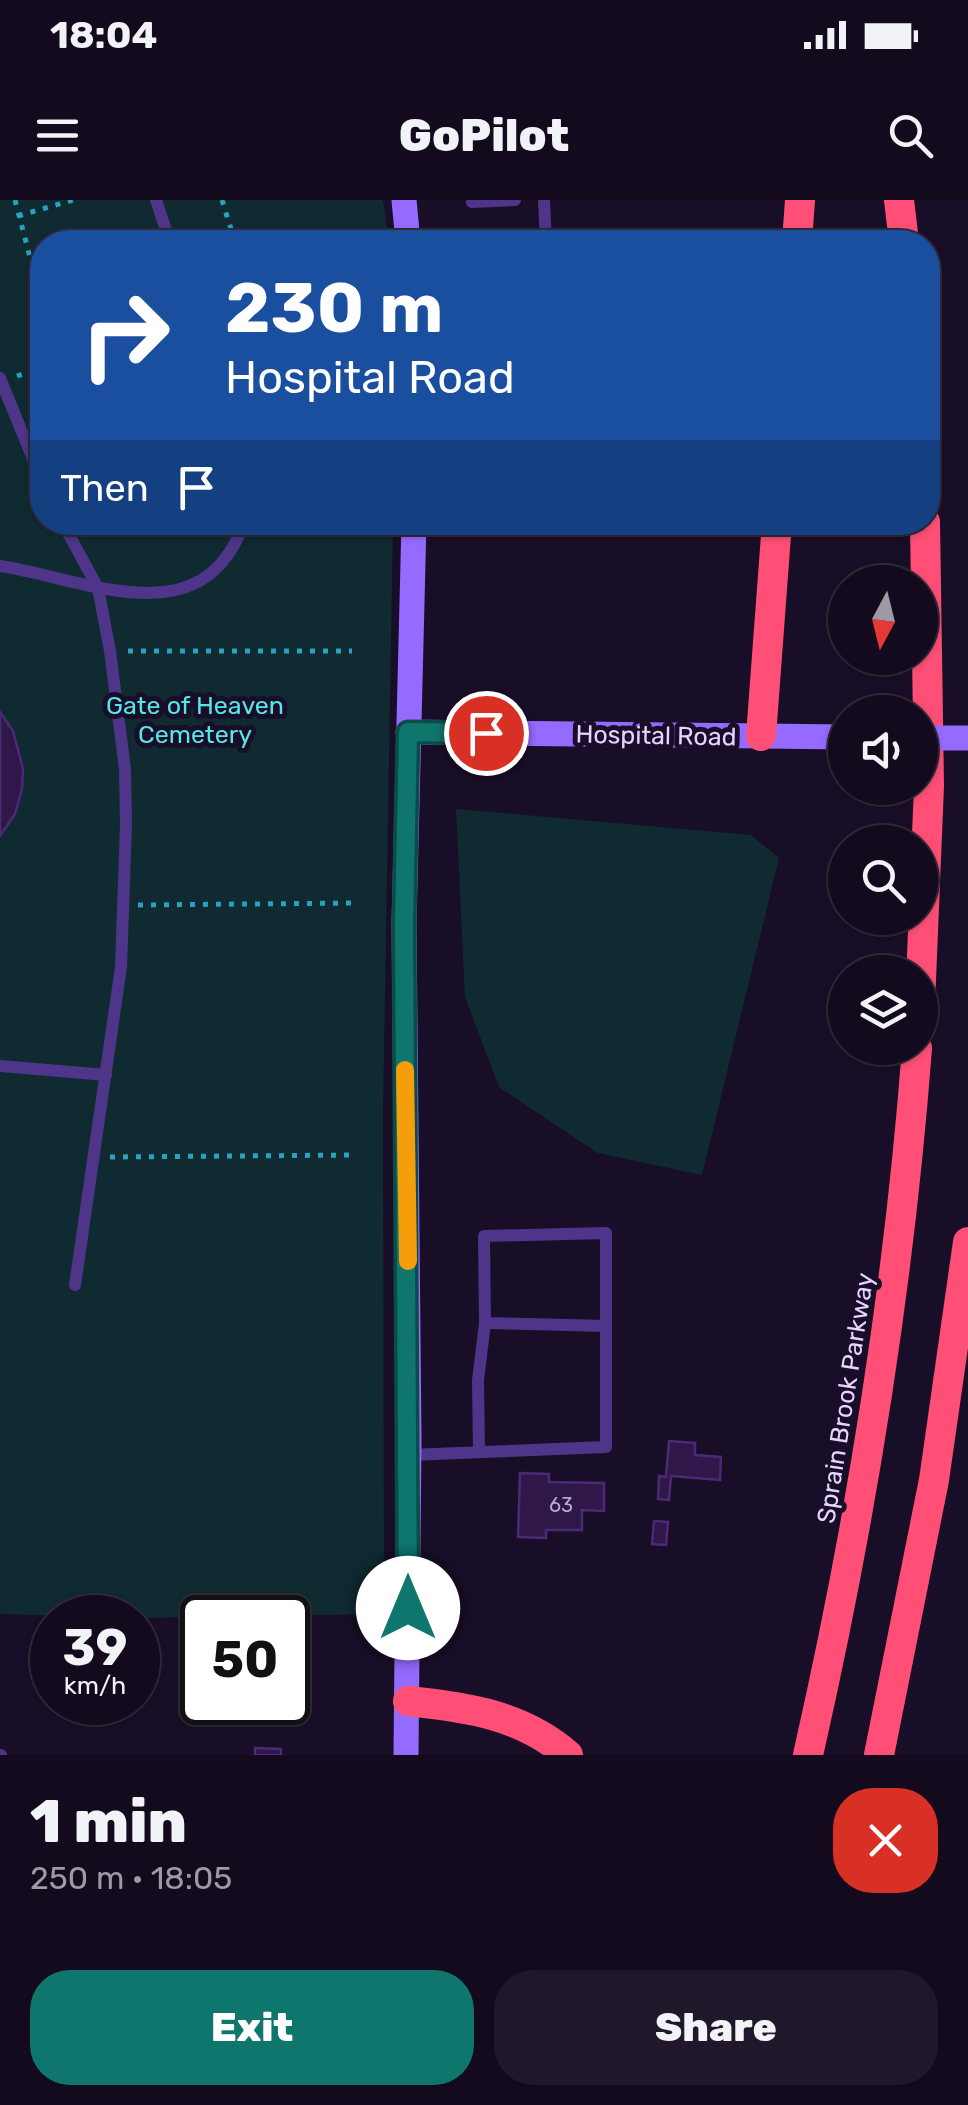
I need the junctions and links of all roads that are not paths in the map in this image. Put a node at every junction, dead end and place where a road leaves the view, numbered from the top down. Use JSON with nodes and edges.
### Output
{"nodes":[{"id":1,"x":156,"y":200,"type":"edge"},
{"id":2,"x":404,"y":200,"type":"edge"},
{"id":3,"x":516,"y":200,"type":"edge"},
{"id":4,"x":544,"y":200,"type":"edge"},
{"id":5,"x":800,"y":200,"type":"edge"},
{"id":6,"x":899,"y":200,"type":"edge"},
{"id":7,"x":472,"y":202,"type":"edge"},
{"id":8,"x":166,"y":230,"type":"edge"},
{"id":9,"x":407,"y":230,"type":"edge"},
{"id":10,"x":545,"y":230,"type":"edge"},
{"id":11,"x":797,"y":230,"type":"edge"},
{"id":12,"x":903,"y":230,"type":"edge"},
{"id":13,"x":1,"y":380,"type":"edge"},
{"id":14,"x":30,"y":451,"type":"edge"},
{"id":15,"x":69,"y":535,"type":"edge"},
{"id":16,"x":239,"y":535,"type":"edge"},
{"id":17,"x":414,"y":535,"type":"edge"},
{"id":18,"x":777,"y":535,"type":"edge"},
{"id":19,"x":925,"y":535,"type":"edge"},
{"id":20,"x":0,"y":566,"type":"edge"},
{"id":21,"x":98,"y":588,"type":"junction"},
{"id":22,"x":408,"y":732,"type":"junction"},
{"id":23,"x":771,"y":736,"type":"junction"},
{"id":24,"x":828,"y":736,"type":"edge"},
{"id":25,"x":938,"y":738,"type":"edge"},
{"id":26,"x":968,"y":738,"type":"edge"},
{"id":27,"x":922,"y":955,"type":"edge"},
{"id":28,"x":915,"y":1065,"type":"edge"},
{"id":29,"x":0,"y":1066,"type":"edge"},
{"id":30,"x":106,"y":1075,"type":"junction"},
{"id":31,"x":968,"y":1242,"type":"edge"},
{"id":32,"x":76,"y":1284,"type":"dead end"},
{"id":33,"x":484,"y":1324,"type":"junction"},
{"id":34,"x":606,"y":1326,"type":"junction"},
{"id":35,"x":479,"y":1452,"type":"junction"},
{"id":36,"x":409,"y":1455,"type":"junction"},
{"id":37,"x":408,"y":1701,"type":"junction"},
{"id":38,"x":406,"y":1755,"type":"edge"},
{"id":39,"x":568,"y":1755,"type":"edge"},
{"id":40,"x":808,"y":1755,"type":"edge"},
{"id":41,"x":879,"y":1755,"type":"edge"}],
"edges":[{"from":1,"to":8,"type":"lane"},
{"from":2,"to":9,"type":"main road"},
{"from":3,"to":7,"type":"lane"},
{"from":4,"to":10,"type":"lane"},
{"from":5,"to":11,"type":"highway"},
{"from":6,"to":12,"type":"highway"},
{"from":13,"to":14,"type":"lane"},
{"from":15,"to":21,"type":"lane"},
{"from":16,"to":21,"type":"lane"},
{"from":17,"to":22,"type":"main road"},
{"from":18,"to":23,"type":"highway"},
{"from":19,"to":27,"type":"highway"},
{"from":20,"to":21,"type":"lane"},
{"from":21,"to":30,"type":"lane"},
{"from":22,"to":23,"type":"main road","name":"Hospital Road"},
{"from":22,"to":36,"type":"main road"},
{"from":23,"to":24,"type":"main road","name":"Hospital Road"},
{"from":25,"to":26,"type":"main road","bridge":true},
{"from":28,"to":40,"type":"highway","name":"Sprain Brook Parkway"},
{"from":29,"to":30,"type":"lane"},
{"from":30,"to":32,"type":"lane"},
{"from":31,"to":41,"type":"highway"},
{"from":33,"to":34,"type":"lane"},
{"from":33,"to":34,"type":"lane"},
{"from":33,"to":35,"type":"lane"},
{"from":34,"to":35,"type":"lane"},
{"from":35,"to":36,"type":"lane"},
{"from":36,"to":37,"type":"main road"},
{"from":37,"to":38,"type":"main road"},
{"from":37,"to":39,"type":"highway"}]}
